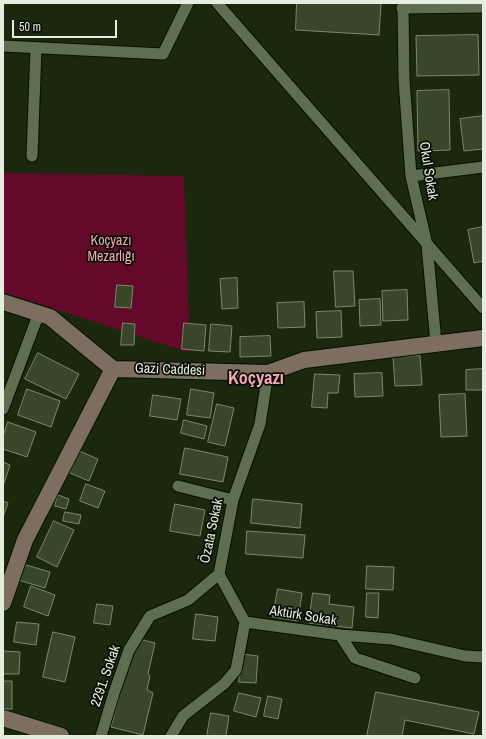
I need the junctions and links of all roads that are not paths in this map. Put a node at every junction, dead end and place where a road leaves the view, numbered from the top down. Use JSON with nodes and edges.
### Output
{"nodes":[{"id":1,"x":188,"y":3,"type":"edge"},
{"id":2,"x":217,"y":3,"type":"edge"},
{"id":3,"x":402,"y":6,"type":"edge"},
{"id":4,"x":483,"y":7,"type":"edge"},
{"id":5,"x":3,"y":46,"type":"edge"},
{"id":6,"x":36,"y":48,"type":"junction"},
{"id":7,"x":32,"y":156,"type":"dead end"},
{"id":8,"x":483,"y":167,"type":"edge"},
{"id":9,"x":411,"y":176,"type":"junction"},
{"id":10,"x":427,"y":245,"type":"junction"},
{"id":11,"x":3,"y":302,"type":"edge"},
{"id":12,"x":483,"y":308,"type":"edge"},
{"id":13,"x":39,"y":313,"type":"junction"},
{"id":14,"x":483,"y":338,"type":"edge"},
{"id":15,"x":436,"y":343,"type":"junction"},
{"id":16,"x":113,"y":369,"type":"junction"},
{"id":17,"x":268,"y":373,"type":"junction"},
{"id":18,"x":3,"y":409,"type":"edge"},
{"id":19,"x":178,"y":486,"type":"dead end"},
{"id":20,"x":233,"y":500,"type":"junction"},
{"id":21,"x":219,"y":574,"type":"junction"},
{"id":22,"x":3,"y":603,"type":"edge"},
{"id":23,"x":245,"y":622,"type":"junction"},
{"id":24,"x":340,"y":635,"type":"junction"},
{"id":25,"x":483,"y":657,"type":"edge"},
{"id":26,"x":415,"y":678,"type":"dead end"},
{"id":27,"x":3,"y":718,"type":"edge"},
{"id":28,"x":61,"y":736,"type":"edge"},
{"id":29,"x":101,"y":736,"type":"edge"},
{"id":30,"x":171,"y":736,"type":"edge"}],
"edges":[{"from":1,"to":6,"type":"street"},
{"from":2,"to":10,"type":"street"},
{"from":3,"to":4,"type":"street"},
{"from":3,"to":9,"type":"street","name":"Okul Sokak"},
{"from":5,"to":6,"type":"street"},
{"from":6,"to":7,"type":"street"},
{"from":8,"to":9,"type":"street"},
{"from":9,"to":10,"type":"street","name":"Okul Sokak"},
{"from":10,"to":12,"type":"street"},
{"from":10,"to":15,"type":"street","name":"Okul Sokak"},
{"from":11,"to":13,"type":"street"},
{"from":13,"to":16,"type":"street"},
{"from":13,"to":18,"type":"street"},
{"from":14,"to":15,"type":"street","name":"Gazi Caddesi"},
{"from":15,"to":17,"type":"street","name":"Gazi Caddesi"},
{"from":16,"to":17,"type":"street","name":"Gazi Caddesi"},
{"from":16,"to":22,"type":"street"},
{"from":17,"to":20,"type":"street","name":"Özata Sokak"},
{"from":19,"to":20,"type":"street"},
{"from":20,"to":21,"type":"street","name":"Özata Sokak"},
{"from":21,"to":23,"type":"street","name":"Özata Sokak"},
{"from":21,"to":29,"type":"street","name":"2291. Sokak"},
{"from":23,"to":24,"type":"street","name":"Aktürk Sokak"},
{"from":23,"to":30,"type":"street"},
{"from":24,"to":25,"type":"street"},
{"from":24,"to":26,"type":"street","name":"Aktürk Sokak"},
{"from":27,"to":28,"type":"street"}]}
